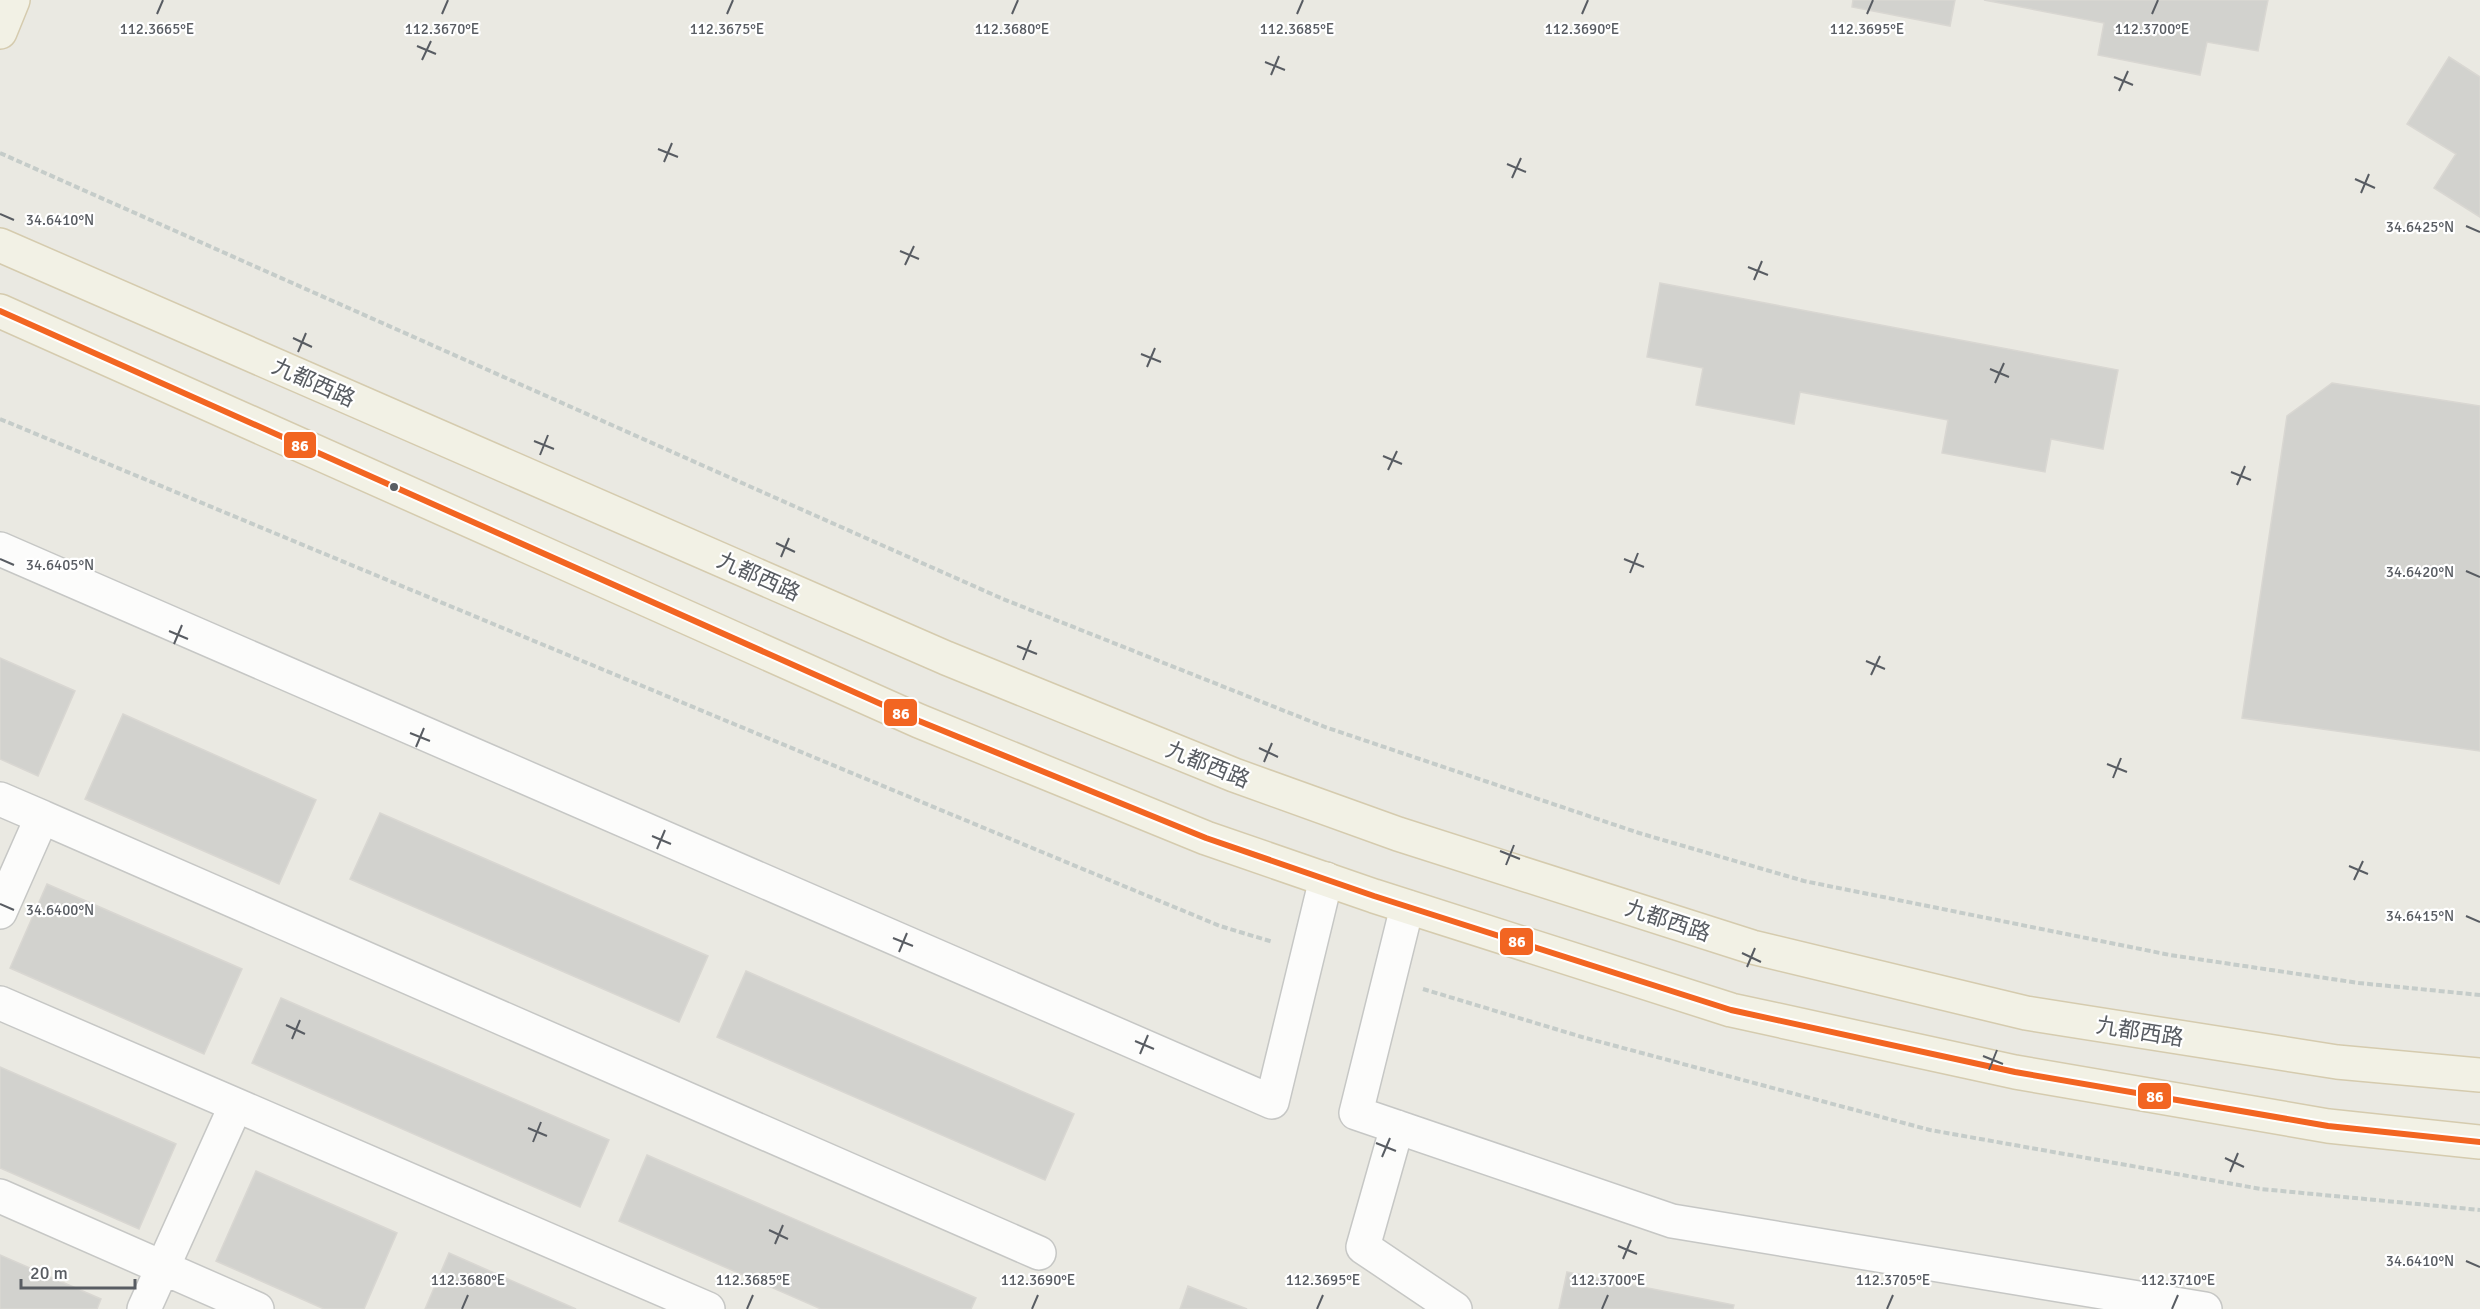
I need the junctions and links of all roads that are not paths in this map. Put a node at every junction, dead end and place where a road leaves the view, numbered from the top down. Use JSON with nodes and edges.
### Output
{"nodes":[{"id":1,"x":14,"y":0,"type":"edge"},
{"id":2,"x":0,"y":32,"type":"edge"},
{"id":3,"x":0,"y":245,"type":"edge"},
{"id":4,"x":0,"y":311,"type":"edge"},
{"id":5,"x":0,"y":549,"type":"edge"},
{"id":6,"x":0,"y":799,"type":"edge"},
{"id":7,"x":42,"y":817,"type":"junction"},
{"id":8,"x":1326,"y":879,"type":"junction"},
{"id":9,"x":1407,"y":907,"type":"junction"},
{"id":10,"x":0,"y":912,"type":"edge"},
{"id":11,"x":0,"y":1003,"type":"edge"},
{"id":12,"x":2480,"y":1075,"type":"edge"},
{"id":13,"x":236,"y":1105,"type":"junction"},
{"id":14,"x":1397,"y":1127,"type":"junction"},
{"id":15,"x":2480,"y":1143,"type":"edge"},
{"id":16,"x":0,"y":1196,"type":"edge"},
{"id":17,"x":1039,"y":1253,"type":"dead end"},
{"id":18,"x":163,"y":1268,"type":"junction"},
{"id":19,"x":144,"y":1309,"type":"edge"},
{"id":20,"x":257,"y":1309,"type":"edge"},
{"id":21,"x":708,"y":1309,"type":"edge"},
{"id":22,"x":1455,"y":1309,"type":"edge"},
{"id":23,"x":2205,"y":1309,"type":"edge"}],
"edges":[{"from":1,"to":2,"type":"main road"},
{"from":3,"to":12,"type":"main road","name":"九都西路"},
{"from":4,"to":8,"type":"main road"},
{"from":5,"to":8,"type":"lane"},
{"from":6,"to":7,"type":"lane"},
{"from":7,"to":10,"type":"lane"},
{"from":7,"to":17,"type":"lane"},
{"from":8,"to":9,"type":"main road"},
{"from":9,"to":14,"type":"lane"},
{"from":9,"to":15,"type":"main road"},
{"from":11,"to":13,"type":"lane"},
{"from":13,"to":18,"type":"lane"},
{"from":13,"to":21,"type":"lane"},
{"from":14,"to":22,"type":"lane"},
{"from":14,"to":23,"type":"lane"},
{"from":16,"to":18,"type":"lane"},
{"from":18,"to":19,"type":"lane"},
{"from":18,"to":20,"type":"lane"}]}
